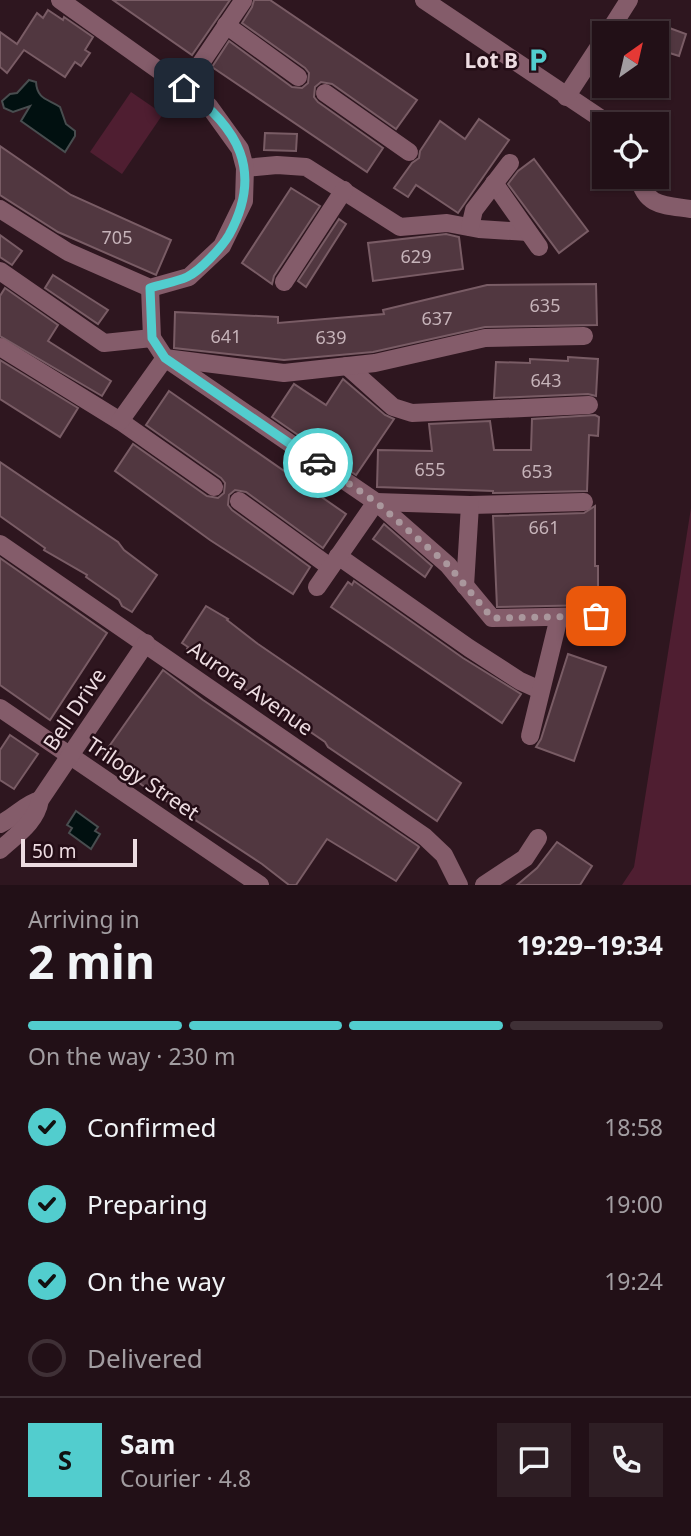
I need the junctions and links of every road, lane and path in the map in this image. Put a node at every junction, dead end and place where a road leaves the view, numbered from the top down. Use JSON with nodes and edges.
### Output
{"nodes":[{"id":1,"x":60,"y":0,"type":"edge"},
{"id":2,"x":424,"y":0,"type":"edge"},
{"id":3,"x":629,"y":0,"type":"edge"},
{"id":4,"x":243,"y":1,"type":"edge"},
{"id":5,"x":615,"y":21,"type":"edge"},
{"id":6,"x":226,"y":25,"type":"junction"},
{"id":7,"x":592,"y":57,"type":"edge"},
{"id":8,"x":298,"y":77,"type":"dead end"},
{"id":9,"x":184,"y":88,"type":"junction"},
{"id":10,"x":325,"y":93,"type":"dead end"},
{"id":11,"x":566,"y":97,"type":"junction"},
{"id":12,"x":592,"y":113,"type":"edge"},
{"id":13,"x":409,"y":152,"type":"dead end"},
{"id":14,"x":510,"y":163,"type":"dead end"},
{"id":15,"x":246,"y":167,"type":"junction"},
{"id":16,"x":494,"y":183,"type":"junction"},
{"id":17,"x":642,"y":189,"type":"edge"},
{"id":18,"x":344,"y":190,"type":"junction"},
{"id":19,"x":0,"y":209,"type":"edge"},
{"id":20,"x":691,"y":209,"type":"edge"},
{"id":21,"x":470,"y":227,"type":"junction"},
{"id":22,"x":0,"y":271,"type":"edge"},
{"id":23,"x":284,"y":282,"type":"dead end"},
{"id":24,"x":150,"y":288,"type":"junction"},
{"id":25,"x":584,"y":336,"type":"dead end"},
{"id":26,"x":152,"y":338,"type":"junction"},
{"id":27,"x":0,"y":347,"type":"edge"},
{"id":28,"x":165,"y":358,"type":"junction"},
{"id":29,"x":347,"y":366,"type":"junction"},
{"id":30,"x":589,"y":405,"type":"dead end"},
{"id":31,"x":120,"y":421,"type":"junction"},
{"id":32,"x":214,"y":487,"type":"dead end"},
{"id":33,"x":239,"y":501,"type":"dead end"},
{"id":34,"x":376,"y":502,"type":"junction"},
{"id":35,"x":584,"y":502,"type":"dead end"},
{"id":36,"x":470,"y":505,"type":"junction"},
{"id":37,"x":0,"y":544,"type":"edge"},
{"id":38,"x":334,"y":562,"type":"junction"},
{"id":39,"x":465,"y":586,"type":"junction"},
{"id":40,"x":317,"y":587,"type":"dead end"},
{"id":41,"x":596,"y":616,"type":"dead end"},
{"id":42,"x":559,"y":617,"type":"junction"},
{"id":43,"x":146,"y":643,"type":"junction"},
{"id":44,"x":540,"y":690,"type":"junction"},
{"id":45,"x":0,"y":708,"type":"edge"},
{"id":46,"x":530,"y":736,"type":"dead end"},
{"id":47,"x":70,"y":756,"type":"junction"},
{"id":48,"x":40,"y":800,"type":"junction"},
{"id":49,"x":0,"y":824,"type":"edge"},
{"id":50,"x":538,"y":838,"type":"dead end"},
{"id":51,"x":2,"y":845,"type":"edge"},
{"id":52,"x":260,"y":885,"type":"edge"},
{"id":53,"x":459,"y":885,"type":"edge"},
{"id":54,"x":484,"y":885,"type":"edge"}],
"edges":[{"from":1,"to":9,"type":"street"},
{"from":2,"to":11,"type":"street"},
{"from":3,"to":5,"type":"street"},
{"from":4,"to":6,"type":"street"},
{"from":6,"to":8,"type":"street"},
{"from":6,"to":9,"type":"street"},
{"from":7,"to":11,"type":"street"},
{"from":9,"to":15,"type":"street"},
{"from":10,"to":13,"type":"street"},
{"from":11,"to":12,"type":"street"},
{"from":14,"to":16,"type":"street"},
{"from":15,"to":18,"type":"street"},
{"from":15,"to":24,"type":"street"},
{"from":16,"to":21,"type":"street"},
{"from":16,"to":21,"type":"street"},
{"from":17,"to":20,"type":"street"},
{"from":18,"to":21,"type":"street"},
{"from":18,"to":23,"type":"street"},
{"from":19,"to":24,"type":"street"},
{"from":22,"to":26,"type":"street"},
{"from":24,"to":26,"type":"street"},
{"from":25,"to":29,"type":"street"},
{"from":26,"to":28,"type":"street"},
{"from":27,"to":31,"type":"street"},
{"from":28,"to":29,"type":"street"},
{"from":28,"to":31,"type":"street"},
{"from":28,"to":34,"type":"street"},
{"from":29,"to":30,"type":"street"},
{"from":31,"to":32,"type":"street"},
{"from":33,"to":38,"type":"street"},
{"from":34,"to":36,"type":"street"},
{"from":34,"to":38,"type":"street"},
{"from":34,"to":39,"type":"street"},
{"from":35,"to":36,"type":"street"},
{"from":36,"to":39,"type":"street"},
{"from":37,"to":43,"type":"street","name":"Aurora Avenue"},
{"from":38,"to":40,"type":"street"},
{"from":38,"to":44,"type":"street"},
{"from":39,"to":42,"type":"street"},
{"from":41,"to":42,"type":"street"},
{"from":42,"to":44,"type":"street"},
{"from":43,"to":47,"type":"street","name":"Bell Drive"},
{"from":43,"to":53,"type":"street","name":"Aurora Avenue"},
{"from":44,"to":46,"type":"street"},
{"from":45,"to":47,"type":"street","name":"Trilogy Street"},
{"from":47,"to":48,"type":"street","name":"Bell Drive"},
{"from":47,"to":52,"type":"street","name":"Trilogy Street"},
{"from":48,"to":49,"type":"street","name":"Bell Drive"},
{"from":48,"to":51,"type":"street","name":"Bell Drive"},
{"from":50,"to":54,"type":"street"}]}
